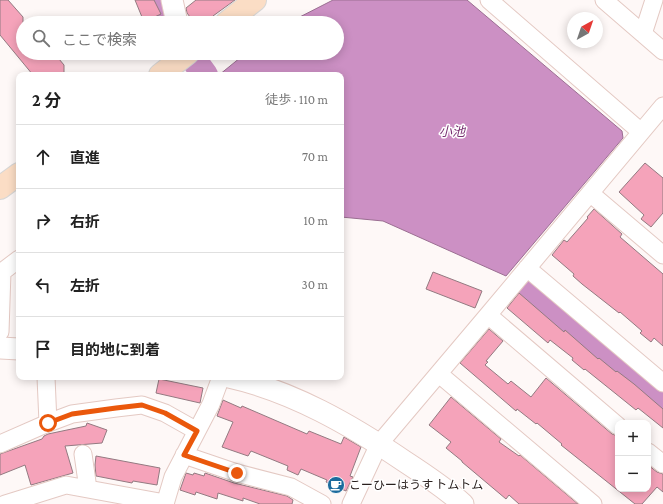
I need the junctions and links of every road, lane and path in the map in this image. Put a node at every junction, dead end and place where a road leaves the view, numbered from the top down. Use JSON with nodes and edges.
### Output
{"nodes":[{"id":1,"x":172,"y":0,"type":"edge"},
{"id":2,"x":255,"y":0,"type":"edge"},
{"id":3,"x":489,"y":0,"type":"edge"},
{"id":4,"x":604,"y":0,"type":"edge"},
{"id":5,"x":654,"y":0,"type":"edge"},
{"id":6,"x":175,"y":16,"type":"edge"},
{"id":7,"x":235,"y":16,"type":"edge"},
{"id":8,"x":644,"y":34,"type":"junction"},
{"id":9,"x":663,"y":52,"type":"edge"},
{"id":10,"x":178,"y":60,"type":"edge"},
{"id":11,"x":164,"y":72,"type":"edge"},
{"id":12,"x":663,"y":106,"type":"edge"},
{"id":13,"x":641,"y":132,"type":"junction"},
{"id":14,"x":16,"y":176,"type":"edge"},
{"id":15,"x":0,"y":188,"type":"edge"},
{"id":16,"x":590,"y":193,"type":"junction"},
{"id":17,"x":660,"y":247,"type":"edge"},
{"id":18,"x":16,"y":263,"type":"edge"},
{"id":19,"x":527,"y":268,"type":"junction"},
{"id":20,"x":488,"y":315,"type":"junction"},
{"id":21,"x":0,"y":332,"type":"edge"},
{"id":22,"x":0,"y":348,"type":"edge"},
{"id":23,"x":16,"y":349,"type":"edge"},
{"id":24,"x":439,"y":374,"type":"junction"},
{"id":25,"x":46,"y":380,"type":"edge"},
{"id":26,"x":221,"y":380,"type":"edge"},
{"id":27,"x":242,"y":380,"type":"edge"},
{"id":28,"x":663,"y":383,"type":"edge"},
{"id":29,"x":48,"y":423,"type":"junction"},
{"id":30,"x":615,"y":423,"type":"edge"},
{"id":31,"x":197,"y":431,"type":"junction"},
{"id":32,"x":0,"y":444,"type":"edge"},
{"id":33,"x":379,"y":444,"type":"junction"},
{"id":34,"x":83,"y":454,"type":"dead end"},
{"id":35,"x":651,"y":454,"type":"edge"},
{"id":36,"x":184,"y":455,"type":"junction"},
{"id":37,"x":663,"y":464,"type":"edge"},
{"id":38,"x":94,"y":495,"type":"edge"},
{"id":39,"x":127,"y":500,"type":"edge"},
{"id":40,"x":5,"y":504,"type":"edge"},
{"id":41,"x":165,"y":504,"type":"edge"},
{"id":42,"x":322,"y":504,"type":"edge"},
{"id":43,"x":351,"y":504,"type":"edge"},
{"id":44,"x":463,"y":504,"type":"edge"},
{"id":45,"x":593,"y":504,"type":"edge"}],
"edges":[{"from":1,"to":6,"type":"street"},
{"from":2,"to":7,"type":"main road"},
{"from":3,"to":13,"type":"street"},
{"from":4,"to":8,"type":"street"},
{"from":5,"to":8,"type":"street"},
{"from":8,"to":9,"type":"street"},
{"from":10,"to":11,"type":"main road"},
{"from":12,"to":13,"type":"street"},
{"from":13,"to":16,"type":"street"},
{"from":14,"to":15,"type":"main road"},
{"from":16,"to":17,"type":"street"},
{"from":16,"to":19,"type":"street"},
{"from":18,"to":21,"type":"street"},
{"from":19,"to":20,"type":"street"},
{"from":19,"to":28,"type":"street"},
{"from":20,"to":24,"type":"street"},
{"from":20,"to":30,"type":"street"},
{"from":22,"to":23,"type":"street"},
{"from":24,"to":33,"type":"street"},
{"from":24,"to":45,"type":"street"},
{"from":25,"to":29,"type":"street"},
{"from":26,"to":31,"type":"street"},
{"from":27,"to":33,"type":"street"},
{"from":29,"to":31,"type":"street"},
{"from":29,"to":32,"type":"street"},
{"from":31,"to":36,"type":"street"},
{"from":33,"to":43,"type":"street"},
{"from":33,"to":44,"type":"street"},
{"from":34,"to":38,"type":"street"},
{"from":35,"to":37,"type":"street"},
{"from":36,"to":41,"type":"street"},
{"from":36,"to":42,"type":"street"},
{"from":38,"to":39,"type":"street"},
{"from":38,"to":40,"type":"street"},
{"from":39,"to":41,"type":"street"}]}
